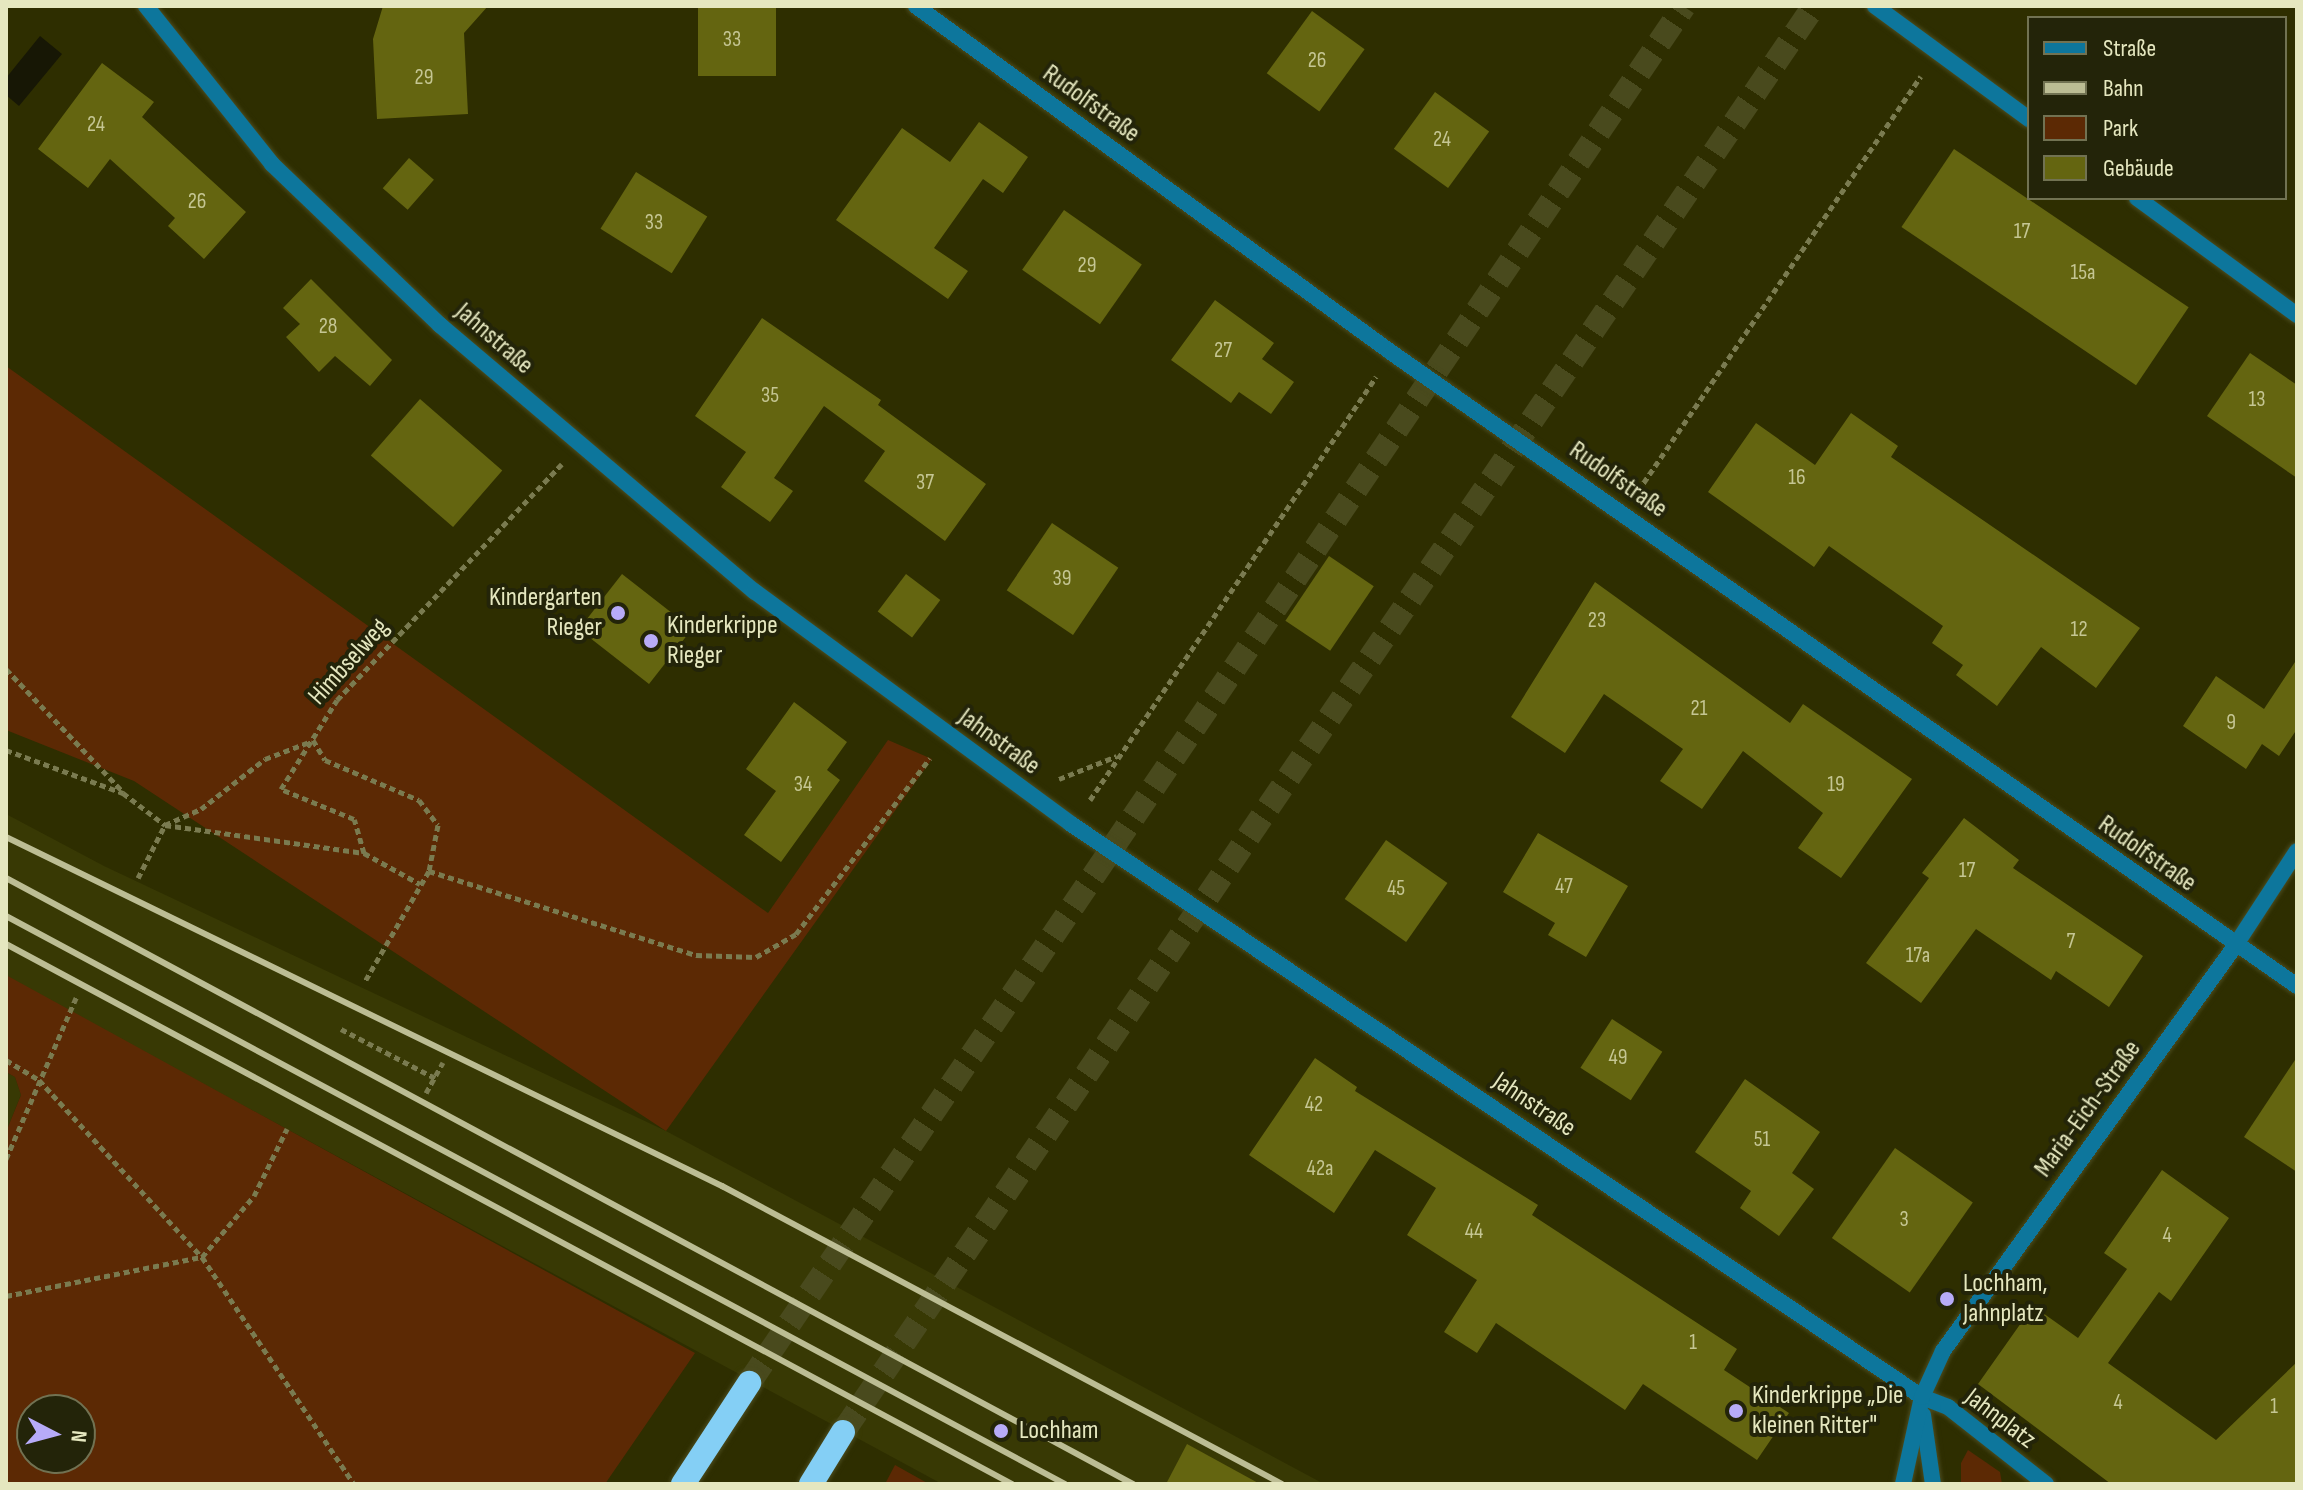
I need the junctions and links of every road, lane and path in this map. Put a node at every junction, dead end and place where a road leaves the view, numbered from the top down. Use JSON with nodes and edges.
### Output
{"nodes":[{"id":1,"x":146,"y":6,"type":"edge"},
{"id":2,"x":916,"y":6,"type":"edge"},
{"id":3,"x":1875,"y":6,"type":"edge"},
{"id":4,"x":1937,"y":52,"type":"junction"},
{"id":5,"x":2027,"y":118,"type":"edge"},
{"id":6,"x":2140,"y":200,"type":"edge"},
{"id":7,"x":2297,"y":315,"type":"edge"},
{"id":8,"x":1392,"y":353,"type":"junction"},
{"id":9,"x":579,"y":446,"type":"junction"},
{"id":10,"x":1624,"y":513,"type":"junction"},
{"id":11,"x":6,"y":669,"type":"edge"},
{"id":12,"x":948,"y":735,"type":"junction"},
{"id":13,"x":313,"y":740,"type":"junction"},
{"id":14,"x":6,"y":750,"type":"edge"},
{"id":15,"x":1118,"y":756,"type":"junction"},
{"id":16,"x":1025,"y":791,"type":"junction"},
{"id":17,"x":123,"y":793,"type":"junction"},
{"id":18,"x":1071,"y":824,"type":"junction"},
{"id":19,"x":165,"y":825,"type":"junction"},
{"id":20,"x":2297,"y":851,"type":"edge"},
{"id":21,"x":364,"y":853,"type":"junction"},
{"id":22,"x":429,"y":871,"type":"junction"},
{"id":23,"x":138,"y":878,"type":"dead end"},
{"id":24,"x":420,"y":884,"type":"junction"},
{"id":25,"x":2235,"y":946,"type":"junction"},
{"id":26,"x":364,"y":983,"type":"dead end"},
{"id":27,"x":2297,"y":986,"type":"edge"},
{"id":28,"x":76,"y":998,"type":"dead end"},
{"id":29,"x":341,"y":1029,"type":"dead end"},
{"id":30,"x":6,"y":1060,"type":"edge"},
{"id":31,"x":443,"y":1062,"type":"dead end"},
{"id":32,"x":435,"y":1078,"type":"junction"},
{"id":33,"x":39,"y":1080,"type":"junction"},
{"id":34,"x":426,"y":1093,"type":"dead end"},
{"id":35,"x":287,"y":1129,"type":"dead end"},
{"id":36,"x":6,"y":1159,"type":"edge"},
{"id":37,"x":202,"y":1257,"type":"junction"},
{"id":38,"x":6,"y":1296,"type":"edge"},
{"id":39,"x":749,"y":1383,"type":"tunnel mouth"},
{"id":40,"x":1922,"y":1397,"type":"junction"},
{"id":41,"x":843,"y":1432,"type":"tunnel mouth"},
{"id":42,"x":354,"y":1484,"type":"edge"},
{"id":43,"x":683,"y":1484,"type":"edge"},
{"id":44,"x":811,"y":1484,"type":"edge"},
{"id":45,"x":1903,"y":1484,"type":"edge"},
{"id":46,"x":1933,"y":1484,"type":"edge"},
{"id":47,"x":2046,"y":1484,"type":"edge"}],
"edges":[{"from":1,"to":9,"type":"street","name":"Jahnstraße"},
{"from":2,"to":8,"type":"street","name":"Rudolfstraße"},
{"from":3,"to":4,"type":"street"},
{"from":4,"to":5,"type":"street"},
{"from":4,"to":10,"type":"path"},
{"from":6,"to":7,"type":"street"},
{"from":8,"to":10,"type":"street","name":"Rudolfstraße"},
{"from":8,"to":15,"type":"path"},
{"from":9,"to":12,"type":"street","name":"Jahnstraße"},
{"from":9,"to":13,"type":"path","name":"Himbselweg"},
{"from":10,"to":25,"type":"street","name":"Rudolfstraße"},
{"from":11,"to":17,"type":"path"},
{"from":12,"to":16,"type":"street","name":"Jahnstraße"},
{"from":12,"to":22,"type":"path"},
{"from":13,"to":19,"type":"path","name":"Himbselweg"},
{"from":13,"to":21,"type":"path"},
{"from":13,"to":22,"type":"path"},
{"from":14,"to":17,"type":"path"},
{"from":15,"to":16,"type":"path"},
{"from":15,"to":18,"type":"path"},
{"from":16,"to":18,"type":"street","name":"Jahnstraße"},
{"from":17,"to":19,"type":"path"},
{"from":18,"to":40,"type":"street","name":"Jahnstraße"},
{"from":19,"to":21,"type":"path"},
{"from":19,"to":23,"type":"path"},
{"from":20,"to":25,"type":"street","name":"Maria-Eich-Straße"},
{"from":21,"to":24,"type":"path"},
{"from":22,"to":24,"type":"path"},
{"from":24,"to":26,"type":"path"},
{"from":25,"to":27,"type":"street","name":"Rudolfstraße"},
{"from":25,"to":40,"type":"street","name":"Maria-Eich-Straße"},
{"from":28,"to":33,"type":"path"},
{"from":29,"to":32,"type":"path"},
{"from":30,"to":33,"type":"path"},
{"from":31,"to":32,"type":"path"},
{"from":32,"to":34,"type":"path"},
{"from":33,"to":36,"type":"path"},
{"from":33,"to":37,"type":"path"},
{"from":35,"to":37,"type":"path"},
{"from":37,"to":38,"type":"path"},
{"from":37,"to":42,"type":"path"},
{"from":39,"to":43,"type":"highway"},
{"from":40,"to":45,"type":"street","name":"Maria-Eich-Straße"},
{"from":40,"to":46,"type":"street"},
{"from":40,"to":47,"type":"street","name":"Jahnplatz"},
{"from":41,"to":44,"type":"highway"}]}
